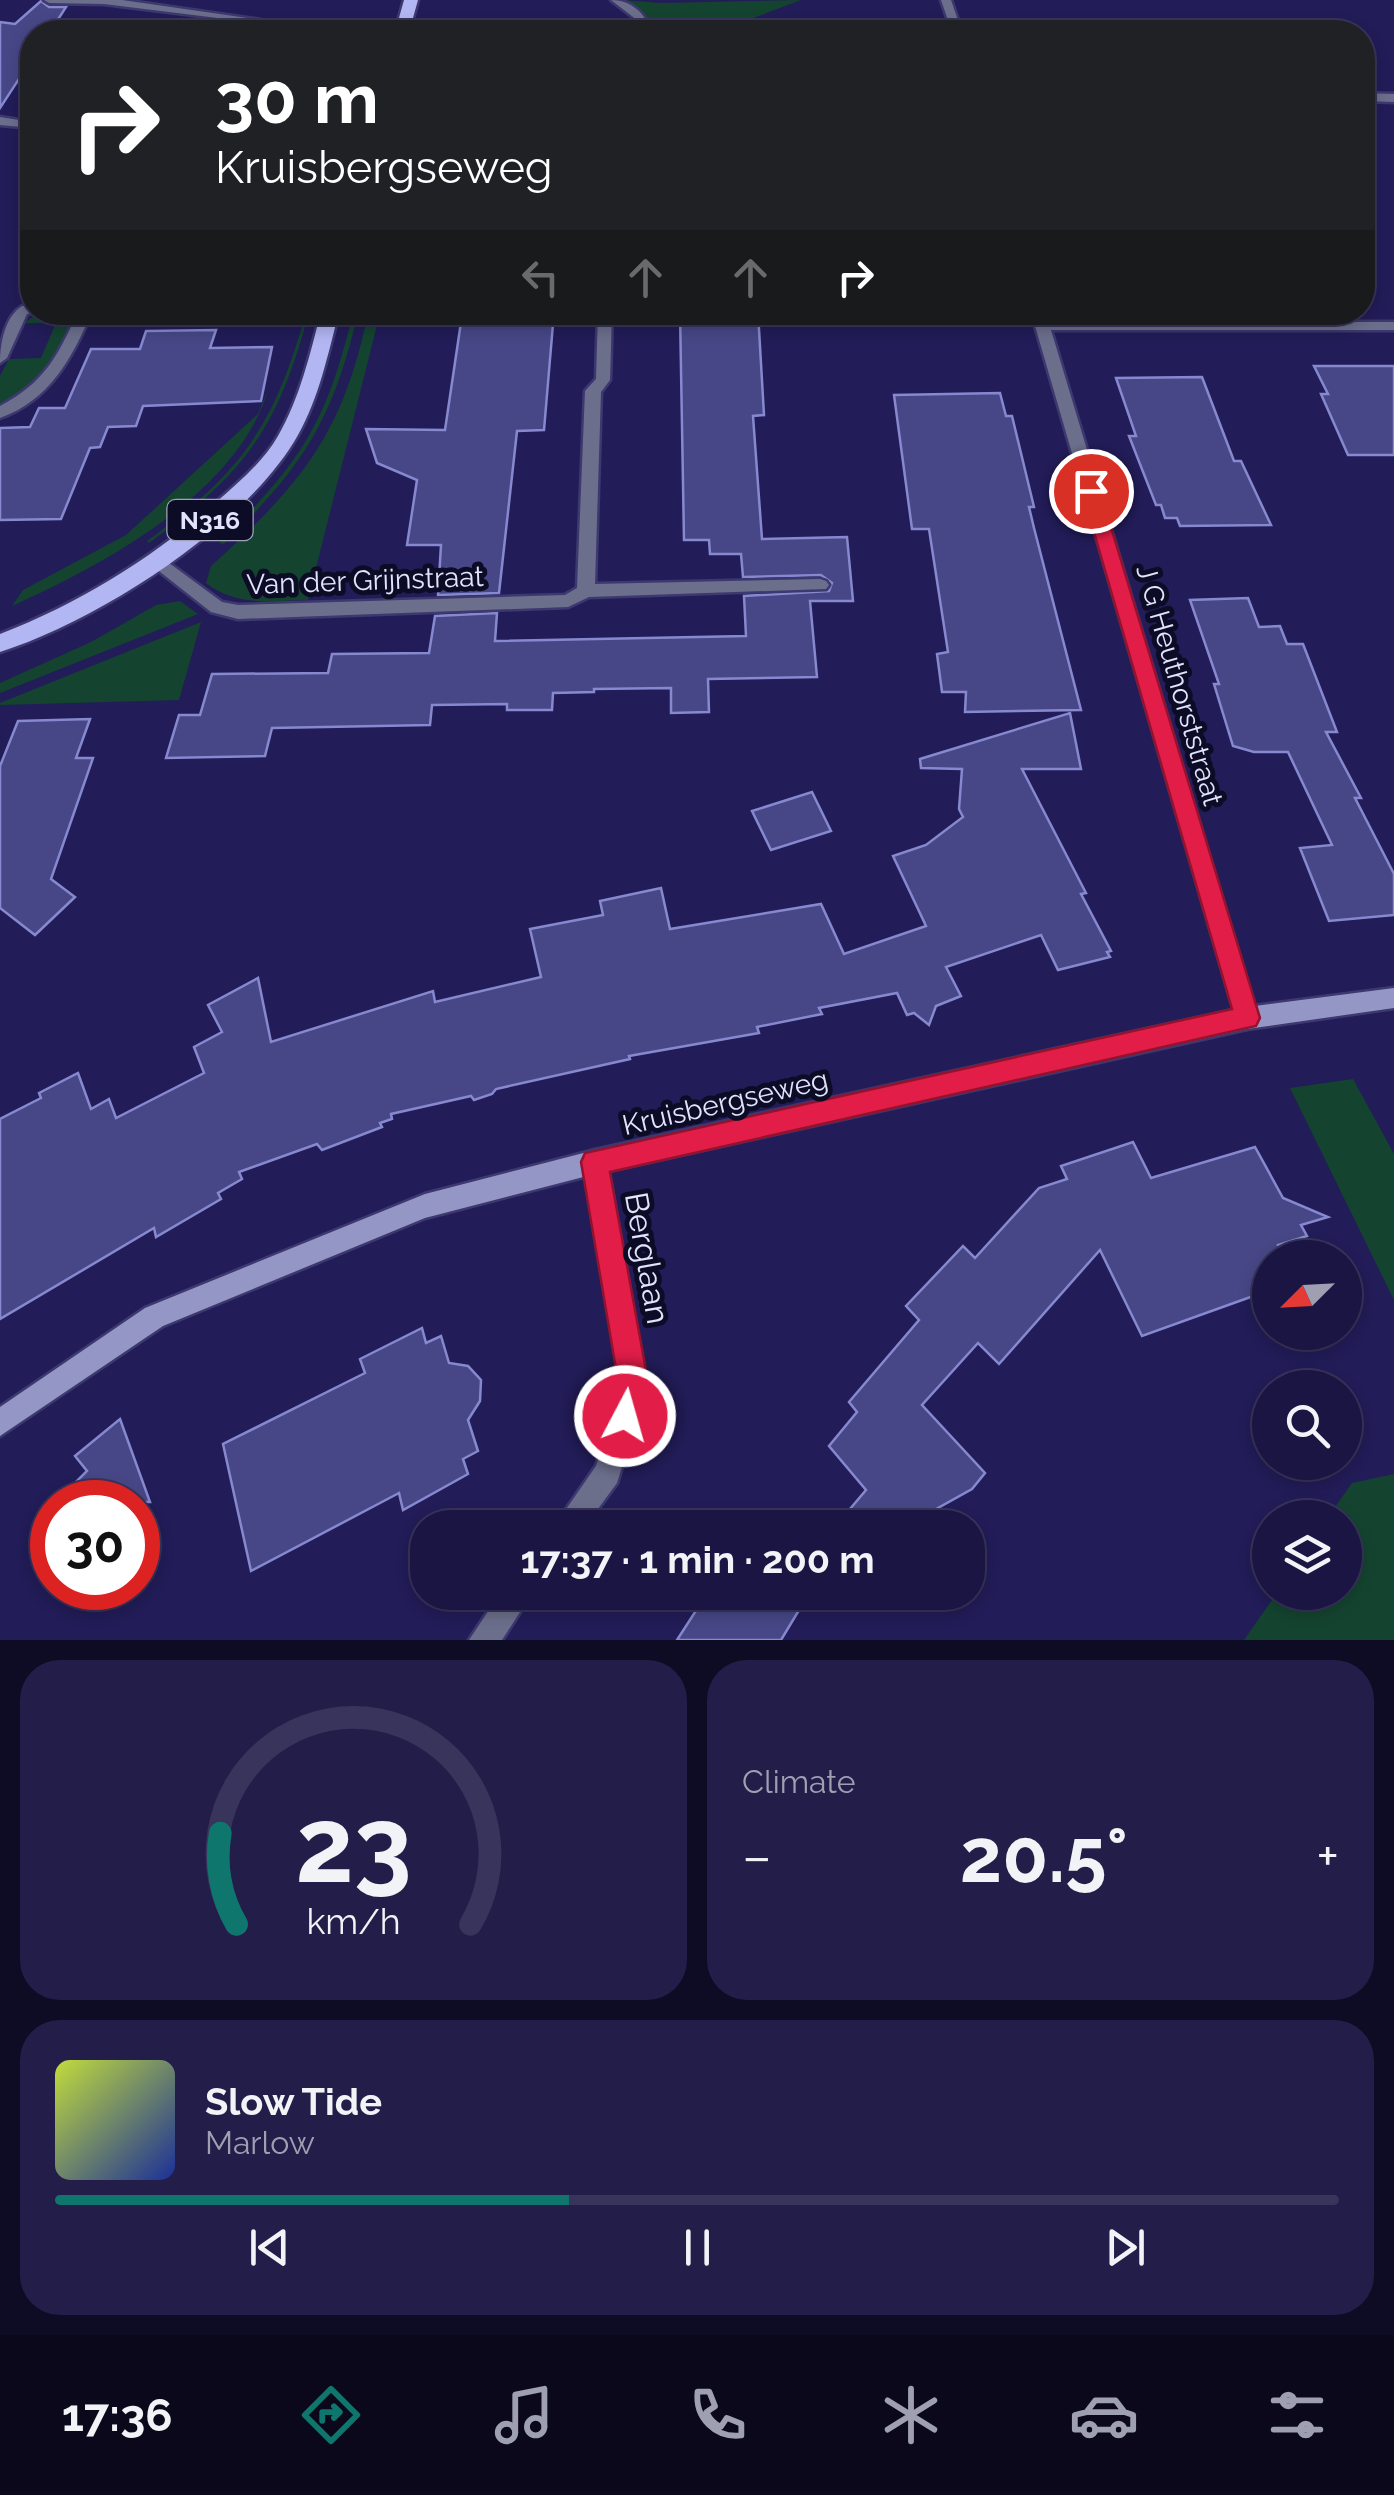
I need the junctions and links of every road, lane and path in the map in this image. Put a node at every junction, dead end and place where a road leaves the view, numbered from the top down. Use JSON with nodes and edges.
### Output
{"nodes":[{"id":1,"x":49,"y":0,"type":"edge"},
{"id":2,"x":616,"y":0,"type":"edge"},
{"id":3,"x":256,"y":20,"type":"edge"},
{"id":4,"x":642,"y":20,"type":"edge"},
{"id":5,"x":20,"y":322,"type":"edge"},
{"id":6,"x":79,"y":325,"type":"edge"},
{"id":7,"x":326,"y":325,"type":"edge"},
{"id":8,"x":605,"y":325,"type":"edge"},
{"id":9,"x":1042,"y":325,"type":"edge"},
{"id":10,"x":1343,"y":325,"type":"edge"},
{"id":11,"x":1394,"y":326,"type":"edge"},
{"id":12,"x":0,"y":358,"type":"edge"},
{"id":13,"x":0,"y":413,"type":"edge"},
{"id":14,"x":158,"y":564,"type":"junction"},
{"id":15,"x":820,"y":585,"type":"dead end"},
{"id":16,"x":586,"y":591,"type":"junction"},
{"id":17,"x":0,"y":643,"type":"edge"},
{"id":18,"x":1394,"y":998,"type":"edge"},
{"id":19,"x":1247,"y":1018,"type":"junction"},
{"id":20,"x":595,"y":1162,"type":"junction"},
{"id":21,"x":0,"y":1423,"type":"edge"},
{"id":22,"x":580,"y":1510,"type":"edge"},
{"id":23,"x":506,"y":1610,"type":"edge"},
{"id":24,"x":484,"y":1640,"type":"edge"}],
"edges":[{"from":1,"to":3,"type":"street"},
{"from":2,"to":4,"type":"street"},
{"from":5,"to":12,"type":"street"},
{"from":6,"to":13,"type":"street"},
{"from":7,"to":14,"type":"main road","number":"N316"},
{"from":8,"to":16,"type":"street"},
{"from":9,"to":19,"type":"street","name":"J G Heuthorststraat"},
{"from":10,"to":11,"type":"street"},
{"from":14,"to":16,"type":"street","name":"Van der Grijnstraat"},
{"from":14,"to":17,"type":"main road","number":"N316"},
{"from":15,"to":16,"type":"street","name":"Van der Grijnstraat"},
{"from":18,"to":19,"type":"street","name":"Kruisbergseweg"},
{"from":19,"to":20,"type":"street","name":"Kruisbergseweg"},
{"from":20,"to":21,"type":"street","name":"Kruisbergseweg"},
{"from":20,"to":22,"type":"street","name":"Berglaan"},
{"from":23,"to":24,"type":"street"}]}
